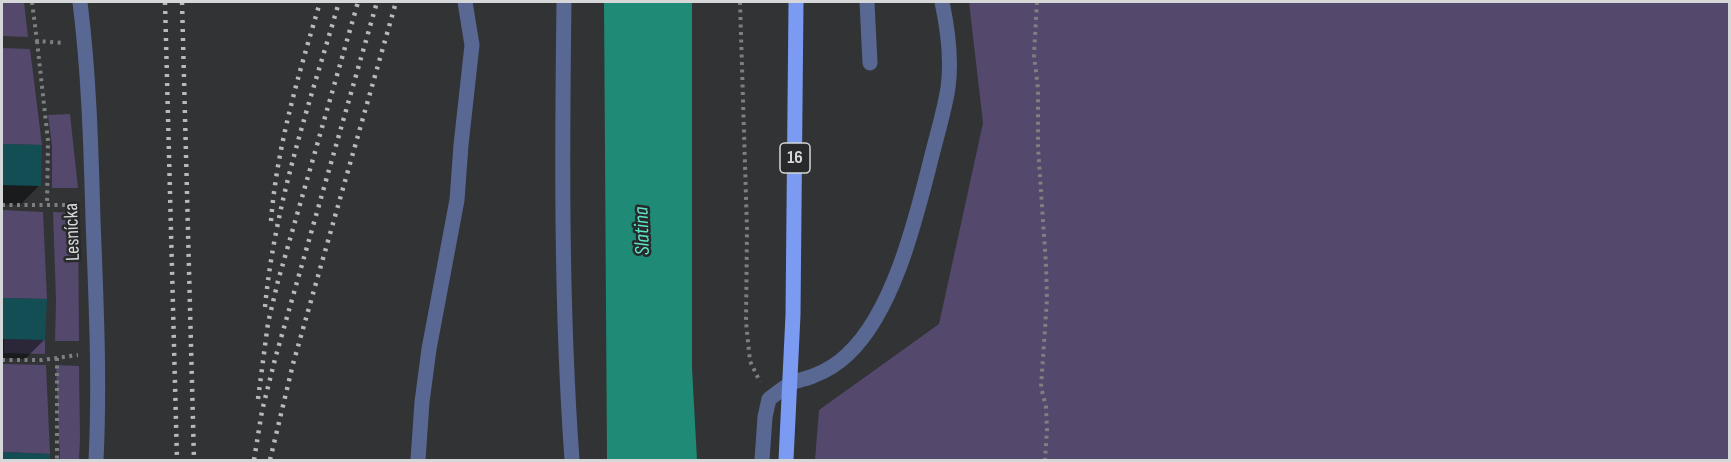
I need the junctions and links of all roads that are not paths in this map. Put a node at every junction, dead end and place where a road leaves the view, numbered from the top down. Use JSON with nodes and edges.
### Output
{"nodes":[{"id":1,"x":80,"y":2,"type":"edge"},
{"id":2,"x":465,"y":2,"type":"edge"},
{"id":3,"x":564,"y":2,"type":"edge"},
{"id":4,"x":796,"y":2,"type":"edge"},
{"id":5,"x":867,"y":2,"type":"edge"},
{"id":6,"x":942,"y":2,"type":"edge"},
{"id":7,"x":870,"y":63,"type":"dead end"},
{"id":8,"x":96,"y":460,"type":"edge"},
{"id":9,"x":418,"y":460,"type":"edge"},
{"id":10,"x":572,"y":460,"type":"edge"},
{"id":11,"x":762,"y":460,"type":"edge"},
{"id":12,"x":786,"y":460,"type":"edge"}],
"edges":[{"from":1,"to":8,"type":"street","name":"Lesnícka"},
{"from":2,"to":9,"type":"street"},
{"from":3,"to":10,"type":"street"},
{"from":4,"to":12,"type":"main road","number":"16"},
{"from":5,"to":7,"type":"street"},
{"from":6,"to":11,"type":"street"}]}
